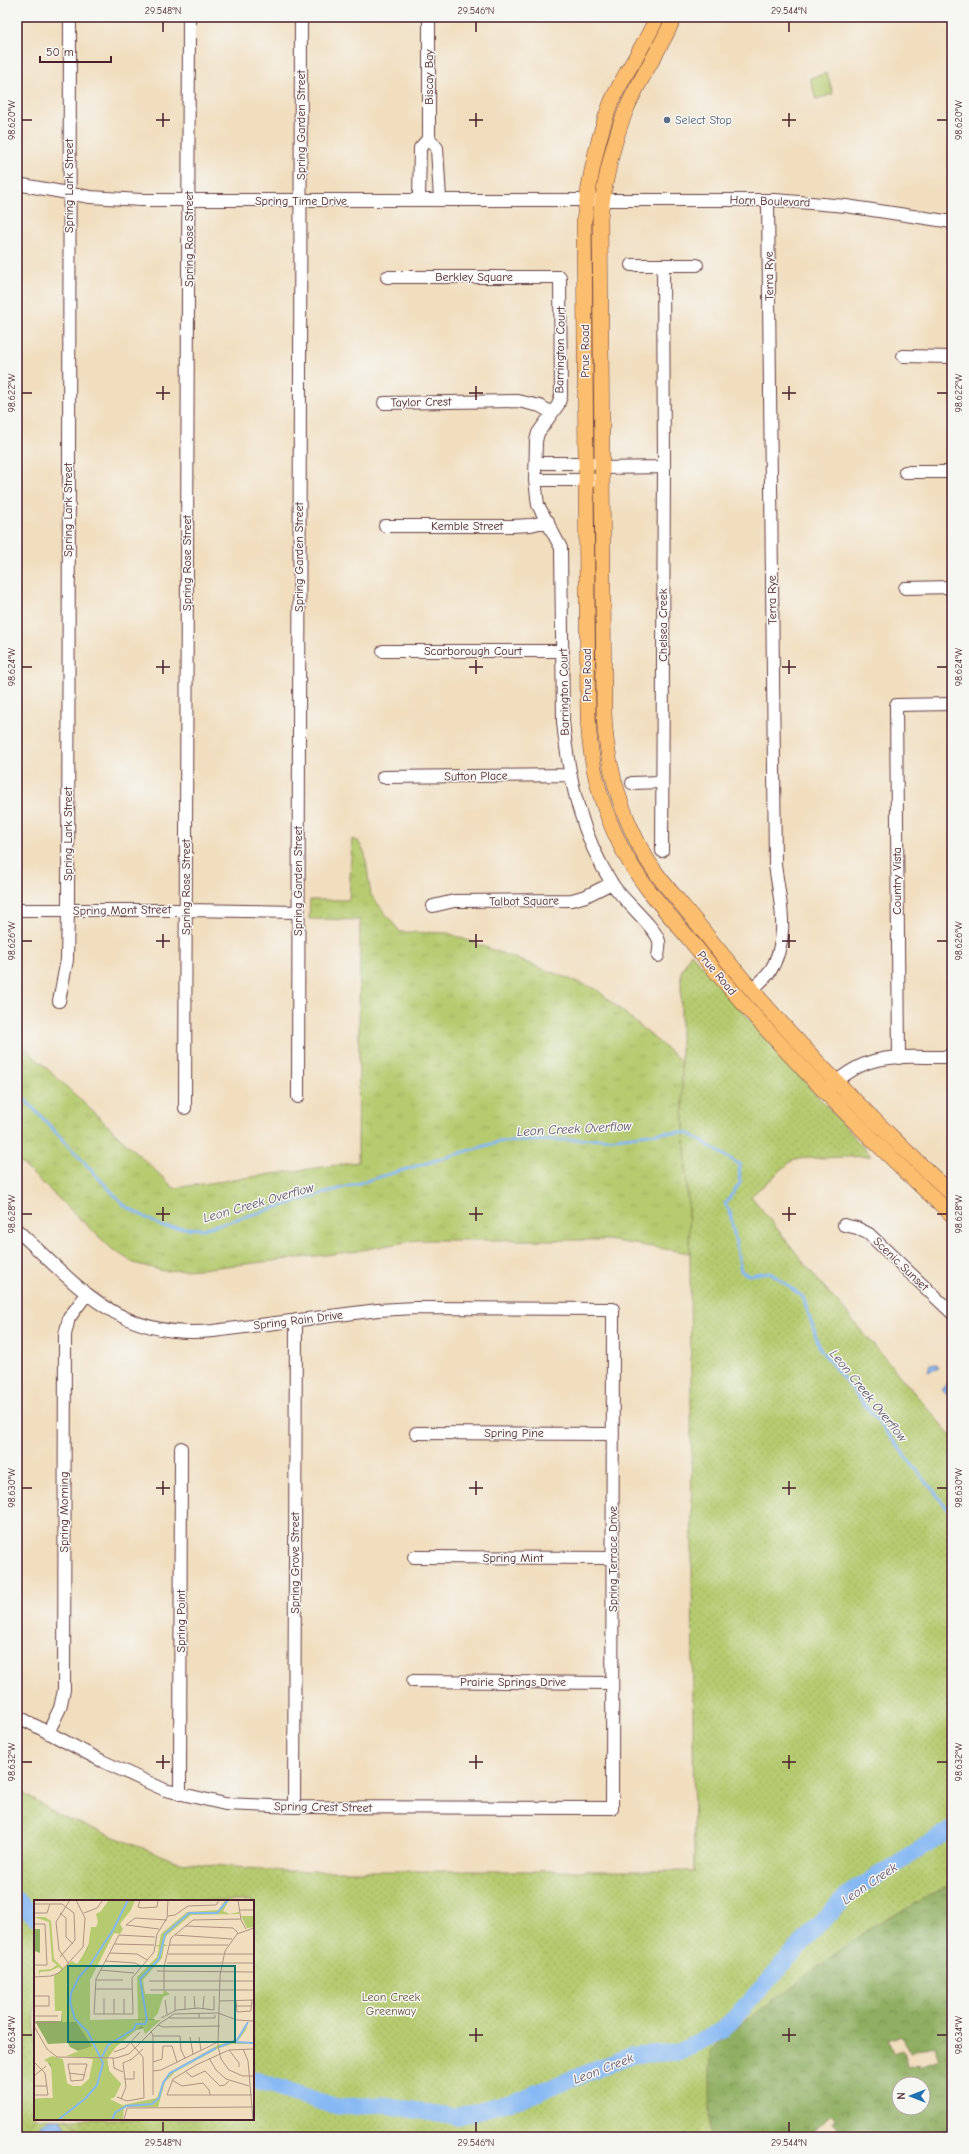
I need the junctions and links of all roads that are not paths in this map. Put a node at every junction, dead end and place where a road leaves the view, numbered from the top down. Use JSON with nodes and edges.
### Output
{"nodes":[{"id":1,"x":70,"y":17,"type":"edge"},
{"id":2,"x":189,"y":17,"type":"edge"},
{"id":3,"x":301,"y":17,"type":"edge"},
{"id":4,"x":430,"y":17,"type":"edge"},
{"id":5,"x":657,"y":17,"type":"edge"},
{"id":6,"x":674,"y":17,"type":"edge"},
{"id":7,"x":430,"y":138,"type":"junction"},
{"id":8,"x":419,"y":164,"type":"junction"},
{"id":9,"x":438,"y":164,"type":"junction"},
{"id":10,"x":17,"y":184,"type":"edge"},
{"id":11,"x":68,"y":194,"type":"junction"},
{"id":12,"x":419,"y":199,"type":"junction"},
{"id":13,"x":440,"y":199,"type":"junction"},
{"id":14,"x":189,"y":200,"type":"junction"},
{"id":15,"x":300,"y":200,"type":"junction"},
{"id":16,"x":768,"y":200,"type":"junction"},
{"id":17,"x":586,"y":201,"type":"junction"},
{"id":18,"x":602,"y":201,"type":"junction"},
{"id":19,"x":952,"y":222,"type":"edge"},
{"id":20,"x":631,"y":265,"type":"dead end"},
{"id":21,"x":663,"y":265,"type":"junction"},
{"id":22,"x":697,"y":265,"type":"dead end"},
{"id":23,"x":387,"y":277,"type":"dead end"},
{"id":24,"x":560,"y":277,"type":"joint"},
{"id":25,"x":903,"y":356,"type":"dead end"},
{"id":26,"x":952,"y":357,"type":"edge"},
{"id":27,"x":384,"y":403,"type":"dead end"},
{"id":28,"x":552,"y":413,"type":"junction"},
{"id":29,"x":536,"y":463,"type":"junction"},
{"id":30,"x":562,"y":463,"type":"junction"},
{"id":31,"x":586,"y":463,"type":"junction"},
{"id":32,"x":664,"y":468,"type":"junction"},
{"id":33,"x":602,"y":470,"type":"junction"},
{"id":34,"x":905,"y":472,"type":"dead end"},
{"id":35,"x":952,"y":472,"type":"edge"},
{"id":36,"x":535,"y":480,"type":"junction"},
{"id":37,"x":562,"y":480,"type":"junction"},
{"id":38,"x":586,"y":480,"type":"junction"},
{"id":39,"x":548,"y":520,"type":"junction"},
{"id":40,"x":385,"y":526,"type":"dead end"},
{"id":41,"x":952,"y":587,"type":"edge"},
{"id":42,"x":906,"y":588,"type":"dead end"},
{"id":43,"x":383,"y":651,"type":"dead end"},
{"id":44,"x":563,"y":651,"type":"junction"},
{"id":45,"x":952,"y":704,"type":"edge"},
{"id":46,"x":604,"y":729,"type":"junction"},
{"id":47,"x":588,"y":730,"type":"junction"},
{"id":48,"x":570,"y":775,"type":"junction"},
{"id":49,"x":383,"y":777,"type":"dead end"},
{"id":50,"x":662,"y":782,"type":"junction"},
{"id":51,"x":632,"y":783,"type":"dead end"},
{"id":52,"x":662,"y":851,"type":"dead end"},
{"id":53,"x":612,"y":883,"type":"junction"},
{"id":54,"x":433,"y":906,"type":"dead end"},
{"id":55,"x":17,"y":910,"type":"edge"},
{"id":56,"x":186,"y":910,"type":"junction"},
{"id":57,"x":68,"y":911,"type":"junction"},
{"id":58,"x":298,"y":912,"type":"junction"},
{"id":59,"x":658,"y":956,"type":"dead end"},
{"id":60,"x":752,"y":990,"type":"junction"},
{"id":61,"x":59,"y":1002,"type":"dead end"},
{"id":62,"x":952,"y":1057,"type":"edge"},
{"id":63,"x":899,"y":1058,"type":"junction"},
{"id":64,"x":836,"y":1081,"type":"junction"},
{"id":65,"x":825,"y":1092,"type":"junction"},
{"id":66,"x":298,"y":1097,"type":"dead end"},
{"id":67,"x":185,"y":1108,"type":"dead end"},
{"id":68,"x":952,"y":1194,"type":"edge"},
{"id":69,"x":952,"y":1215,"type":"edge"},
{"id":70,"x":844,"y":1225,"type":"dead end"},
{"id":71,"x":17,"y":1230,"type":"edge"},
{"id":72,"x":86,"y":1294,"type":"junction"},
{"id":73,"x":614,"y":1309,"type":"joint"},
{"id":74,"x":952,"y":1313,"type":"edge"},
{"id":75,"x":296,"y":1320,"type":"junction"},
{"id":76,"x":416,"y":1433,"type":"dead end"},
{"id":77,"x":613,"y":1434,"type":"junction"},
{"id":78,"x":181,"y":1448,"type":"dead end"},
{"id":79,"x":414,"y":1557,"type":"dead end"},
{"id":80,"x":613,"y":1558,"type":"junction"},
{"id":81,"x":413,"y":1681,"type":"dead end"},
{"id":82,"x":612,"y":1683,"type":"junction"},
{"id":83,"x":17,"y":1716,"type":"edge"},
{"id":84,"x":48,"y":1733,"type":"junction"},
{"id":85,"x":180,"y":1794,"type":"junction"},
{"id":86,"x":294,"y":1807,"type":"junction"},
{"id":87,"x":612,"y":1808,"type":"joint"}],
"edges":[{"from":1,"to":11,"type":"street","name":"Spring Lark Street"},
{"from":2,"to":14,"type":"street","name":"Spring Rose Street"},
{"from":3,"to":15,"type":"street","name":"Spring Garden Street"},
{"from":4,"to":7,"type":"street","name":"Biscay Bay"},
{"from":5,"to":17,"type":"main road","name":"Prue Road"},
{"from":6,"to":18,"type":"main road","name":"Prue Road"},
{"from":7,"to":8,"type":"street"},
{"from":7,"to":9,"type":"street","name":"Biscay Bay"},
{"from":8,"to":9,"type":"street"},
{"from":8,"to":12,"type":"street"},
{"from":9,"to":13,"type":"street","name":"Biscay Bay"},
{"from":10,"to":11,"type":"street","name":"Spring Time Drive"},
{"from":11,"to":14,"type":"street","name":"Spring Time Drive"},
{"from":11,"to":57,"type":"street","name":"Spring Lark Street"},
{"from":12,"to":13,"type":"street","name":"Spring Time Drive"},
{"from":12,"to":15,"type":"street","name":"Spring Time Drive"},
{"from":13,"to":17,"type":"street","name":"Spring Time Drive"},
{"from":14,"to":15,"type":"street","name":"Spring Time Drive"},
{"from":14,"to":56,"type":"street","name":"Spring Rose Street"},
{"from":15,"to":58,"type":"street","name":"Spring Garden Street"},
{"from":16,"to":18,"type":"street","name":"Horn Boulevard"},
{"from":16,"to":19,"type":"street","name":"Horn Boulevard"},
{"from":16,"to":60,"type":"street","name":"Terra Rye"},
{"from":17,"to":18,"type":"street","name":"Horn Boulevard"},
{"from":17,"to":31,"type":"main road","name":"Prue Road"},
{"from":18,"to":33,"type":"main road","name":"Prue Road"},
{"from":20,"to":21,"type":"street"},
{"from":21,"to":22,"type":"street"},
{"from":21,"to":32,"type":"street","name":"Chelsea Creek"},
{"from":23,"to":24,"type":"street","name":"Berkley Square"},
{"from":24,"to":28,"type":"street","name":"Barrington Court"},
{"from":25,"to":26,"type":"street"},
{"from":27,"to":28,"type":"street","name":"Taylor Crest"},
{"from":28,"to":29,"type":"street","name":"Barrington Court"},
{"from":29,"to":30,"type":"street"},
{"from":29,"to":36,"type":"street","name":"Barrington Court"},
{"from":30,"to":31,"type":"street"},
{"from":30,"to":37,"type":"street"},
{"from":31,"to":33,"type":"street"},
{"from":31,"to":38,"type":"main road","name":"Prue Road"},
{"from":32,"to":33,"type":"street"},
{"from":32,"to":50,"type":"street","name":"Chelsea Creek"},
{"from":33,"to":38,"type":"street"},
{"from":33,"to":46,"type":"main road","name":"Prue Road"},
{"from":34,"to":35,"type":"street"},
{"from":36,"to":37,"type":"street"},
{"from":36,"to":39,"type":"street","name":"Barrington Court"},
{"from":37,"to":38,"type":"street"},
{"from":38,"to":47,"type":"main road","name":"Prue Road"},
{"from":39,"to":40,"type":"street","name":"Kemble Street"},
{"from":39,"to":44,"type":"street","name":"Barrington Court"},
{"from":41,"to":42,"type":"street"},
{"from":43,"to":44,"type":"street","name":"Scarborough Court"},
{"from":44,"to":48,"type":"street","name":"Barrington Court"},
{"from":45,"to":63,"type":"street","name":"Country Vista"},
{"from":46,"to":47,"type":"main road"},
{"from":46,"to":60,"type":"main road","name":"Prue Road"},
{"from":47,"to":65,"type":"main road","name":"Prue Road"},
{"from":48,"to":49,"type":"street","name":"Sutton Place"},
{"from":48,"to":53,"type":"street","name":"Barrington Court"},
{"from":50,"to":51,"type":"street"},
{"from":50,"to":52,"type":"street","name":"Chelsea Creek"},
{"from":53,"to":54,"type":"street","name":"Talbot Square"},
{"from":53,"to":59,"type":"street","name":"Barrington Court"},
{"from":55,"to":57,"type":"street","name":"Spring Mont Street"},
{"from":56,"to":57,"type":"street","name":"Spring Mont Street"},
{"from":56,"to":58,"type":"street","name":"Spring Mont Street"},
{"from":56,"to":67,"type":"street","name":"Spring Rose Street"},
{"from":57,"to":61,"type":"street","name":"Spring Lark Street"},
{"from":58,"to":66,"type":"street","name":"Spring Garden Street"},
{"from":60,"to":64,"type":"main road","name":"Prue Road"},
{"from":62,"to":63,"type":"street"},
{"from":63,"to":64,"type":"street"},
{"from":64,"to":65,"type":"street"},
{"from":64,"to":68,"type":"main road","name":"Prue Road"},
{"from":65,"to":69,"type":"main road","name":"Prue Road"},
{"from":70,"to":74,"type":"street","name":"Scenic Sunset"},
{"from":71,"to":72,"type":"street","name":"Spring Rain Drive"},
{"from":72,"to":75,"type":"street","name":"Spring Rain Drive"},
{"from":72,"to":84,"type":"street","name":"Spring Morning"},
{"from":73,"to":75,"type":"street","name":"Spring Rain Drive"},
{"from":73,"to":77,"type":"street","name":"Spring Terrace Drive"},
{"from":75,"to":86,"type":"street","name":"Spring Grove Street"},
{"from":76,"to":77,"type":"street","name":"Spring Pine"},
{"from":77,"to":80,"type":"street","name":"Spring Terrace Drive"},
{"from":78,"to":85,"type":"street","name":"Spring Point"},
{"from":79,"to":80,"type":"street","name":"Spring Mint"},
{"from":80,"to":82,"type":"street","name":"Spring Terrace Drive"},
{"from":81,"to":82,"type":"street","name":"Prairie Springs Drive"},
{"from":82,"to":87,"type":"street","name":"Spring Terrace Drive"},
{"from":83,"to":84,"type":"street","name":"Spring Crest Street"},
{"from":84,"to":85,"type":"street","name":"Spring Crest Street"},
{"from":85,"to":86,"type":"street","name":"Spring Crest Street"},
{"from":86,"to":87,"type":"street","name":"Spring Crest Street"}]}
